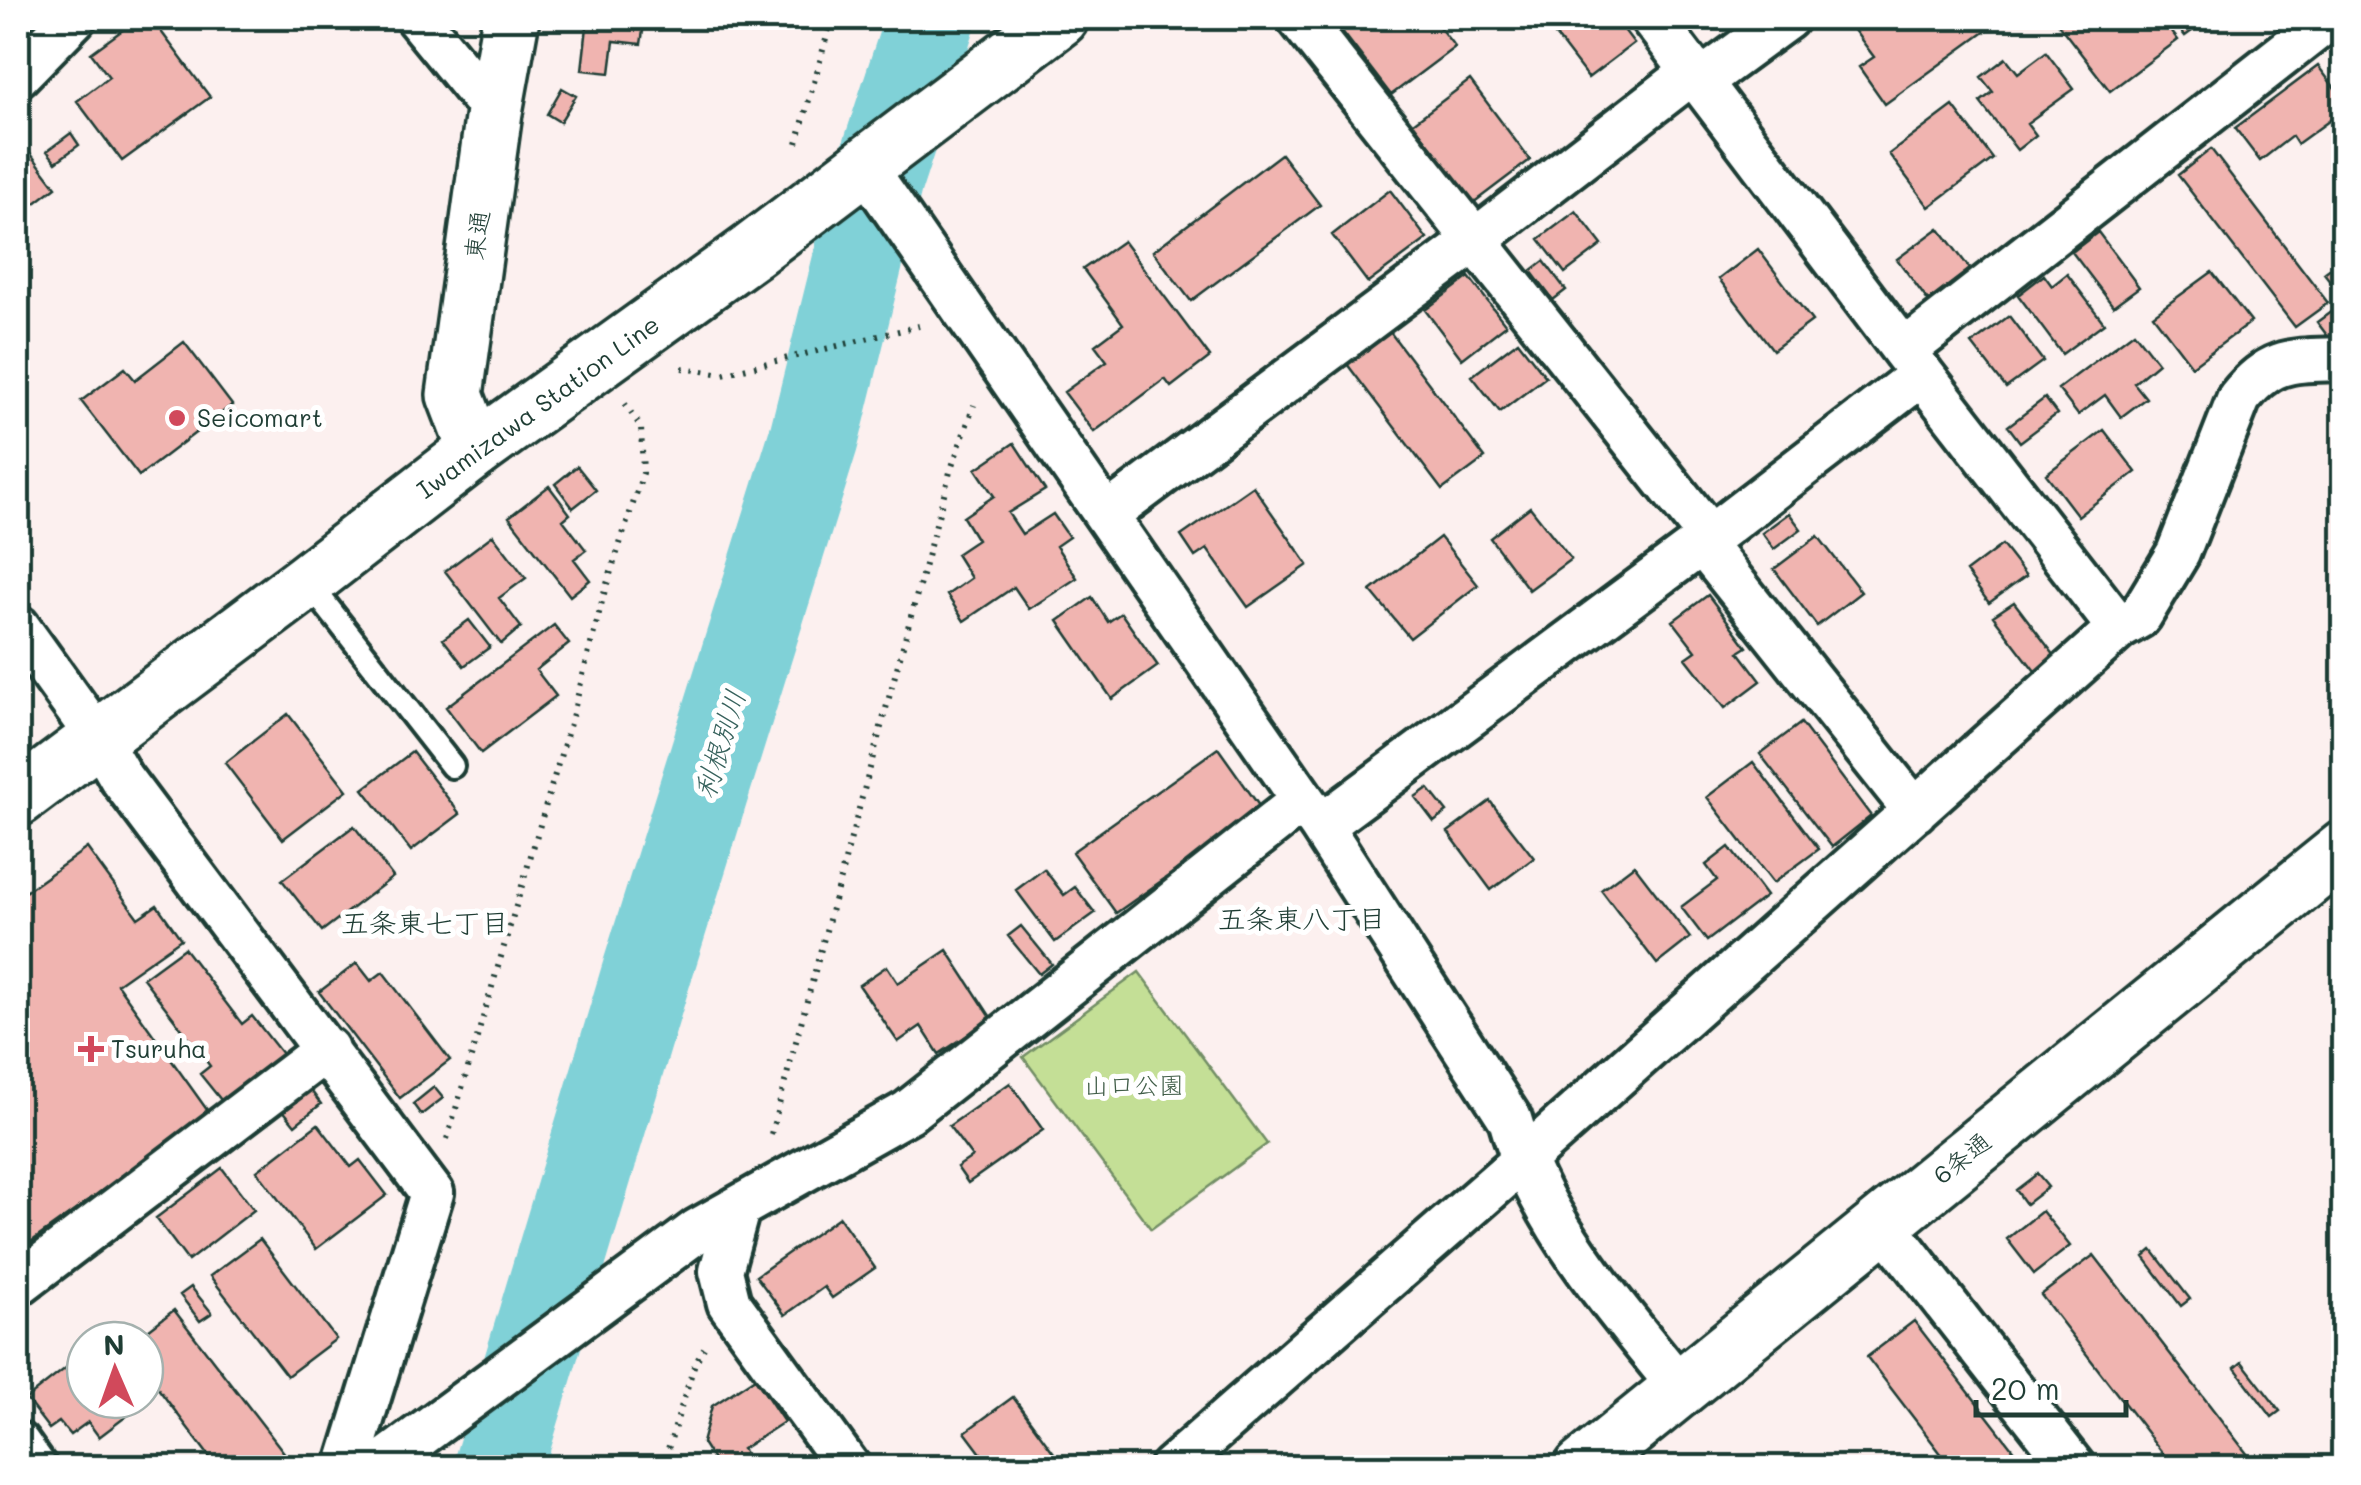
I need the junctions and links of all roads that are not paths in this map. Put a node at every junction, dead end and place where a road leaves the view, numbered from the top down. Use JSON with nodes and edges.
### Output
{"nodes":[{"id":1,"x":74,"y":18,"type":"edge"},
{"id":2,"x":417,"y":18,"type":"edge"},
{"id":3,"x":512,"y":18,"type":"edge"},
{"id":4,"x":1299,"y":18,"type":"edge"},
{"id":5,"x":1652,"y":18,"type":"edge"},
{"id":6,"x":1787,"y":18,"type":"edge"},
{"id":7,"x":2330,"y":18,"type":"edge"},
{"id":8,"x":1046,"y":28,"type":"edge"},
{"id":9,"x":18,"y":75,"type":"edge"},
{"id":10,"x":1697,"y":76,"type":"junction"},
{"id":11,"x":494,"y":112,"type":"junction"},
{"id":12,"x":864,"y":167,"type":"junction"},
{"id":13,"x":1474,"y":241,"type":"junction"},
{"id":14,"x":2344,"y":360,"type":"edge"},
{"id":15,"x":1913,"y":363,"type":"junction"},
{"id":16,"x":476,"y":450,"type":"junction"},
{"id":17,"x":1107,"y":515,"type":"junction"},
{"id":18,"x":1706,"y":540,"type":"junction"},
{"id":19,"x":307,"y":581,"type":"junction"},
{"id":20,"x":18,"y":627,"type":"edge"},
{"id":21,"x":2119,"y":628,"type":"junction"},
{"id":22,"x":98,"y":738,"type":"junction"},
{"id":23,"x":452,"y":766,"type":"dead end"},
{"id":24,"x":18,"y":798,"type":"edge"},
{"id":25,"x":1915,"y":812,"type":"junction"},
{"id":26,"x":1311,"y":813,"type":"junction"},
{"id":27,"x":2344,"y":849,"type":"edge"},
{"id":28,"x":326,"y":1049,"type":"junction"},
{"id":29,"x":1522,"y":1161,"type":"junction"},
{"id":30,"x":755,"y":1199,"type":"junction"},
{"id":31,"x":1882,"y":1222,"type":"junction"},
{"id":32,"x":18,"y":1284,"type":"edge"},
{"id":33,"x":1681,"y":1389,"type":"junction"},
{"id":34,"x":18,"y":1444,"type":"edge"},
{"id":35,"x":383,"y":1462,"type":"edge"},
{"id":36,"x":35,"y":1468,"type":"edge"},
{"id":37,"x":347,"y":1468,"type":"edge"},
{"id":38,"x":849,"y":1468,"type":"edge"},
{"id":39,"x":1171,"y":1468,"type":"edge"},
{"id":40,"x":1582,"y":1468,"type":"edge"},
{"id":41,"x":2074,"y":1468,"type":"edge"}],
"edges":[{"from":1,"to":9,"type":"street"},
{"from":2,"to":11,"type":"street"},
{"from":3,"to":11,"type":"street","name":"東通"},
{"from":4,"to":13,"type":"street"},
{"from":5,"to":10,"type":"street"},
{"from":6,"to":10,"type":"street"},
{"from":7,"to":15,"type":"street"},
{"from":8,"to":12,"type":"street","name":"Iwamizawa Station Line"},
{"from":10,"to":13,"type":"street"},
{"from":10,"to":15,"type":"street"},
{"from":11,"to":16,"type":"street","name":"東通"},
{"from":12,"to":16,"type":"street","name":"Iwamizawa Station Line"},
{"from":12,"to":17,"type":"street"},
{"from":13,"to":17,"type":"street"},
{"from":13,"to":18,"type":"street"},
{"from":14,"to":21,"type":"street"},
{"from":15,"to":18,"type":"street"},
{"from":15,"to":21,"type":"street"},
{"from":16,"to":19,"type":"street","name":"Iwamizawa Station Line"},
{"from":17,"to":26,"type":"street"},
{"from":18,"to":25,"type":"street"},
{"from":18,"to":26,"type":"street"},
{"from":19,"to":22,"type":"street","name":"Iwamizawa Station Line"},
{"from":19,"to":23,"type":"lane"},
{"from":20,"to":22,"type":"street"},
{"from":21,"to":25,"type":"street"},
{"from":22,"to":24,"type":"street","name":"Iwamizawa Station Line"},
{"from":22,"to":28,"type":"street"},
{"from":25,"to":29,"type":"street"},
{"from":26,"to":29,"type":"street"},
{"from":26,"to":30,"type":"street"},
{"from":27,"to":31,"type":"street","name":"6条通"},
{"from":28,"to":32,"type":"street"},
{"from":28,"to":37,"type":"street"},
{"from":29,"to":33,"type":"street"},
{"from":29,"to":39,"type":"street"},
{"from":30,"to":35,"type":"street"},
{"from":30,"to":38,"type":"street"},
{"from":31,"to":33,"type":"street","name":"6条通"},
{"from":31,"to":41,"type":"street"},
{"from":33,"to":40,"type":"street","name":"6条通"},
{"from":34,"to":36,"type":"street"}]}
